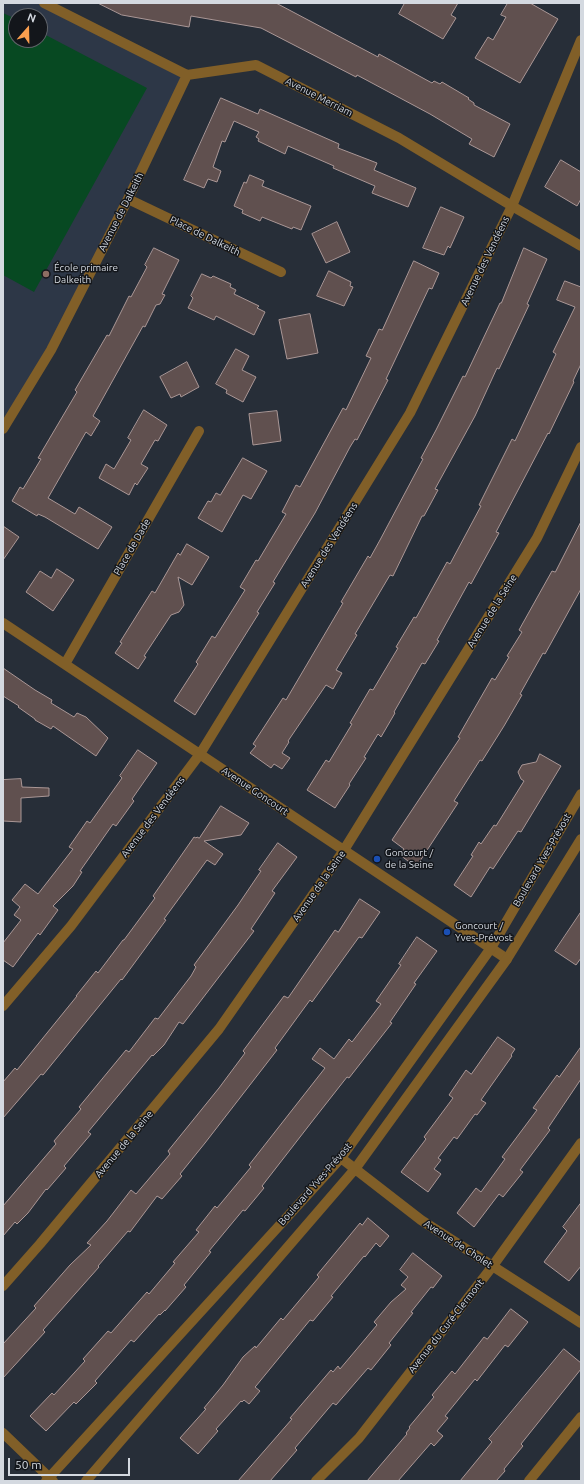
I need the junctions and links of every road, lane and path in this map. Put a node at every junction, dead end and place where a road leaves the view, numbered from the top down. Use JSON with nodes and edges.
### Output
{"nodes":[{"id":1,"x":44,"y":3,"type":"edge"},
{"id":2,"x":581,"y":40,"type":"edge"},
{"id":3,"x":187,"y":75,"type":"junction"},
{"id":4,"x":128,"y":199,"type":"junction"},
{"id":5,"x":512,"y":206,"type":"junction"},
{"id":6,"x":581,"y":246,"type":"edge"},
{"id":7,"x":281,"y":272,"type":"dead end"},
{"id":8,"x":3,"y":429,"type":"edge"},
{"id":9,"x":199,"y":430,"type":"dead end"},
{"id":10,"x":581,"y":448,"type":"edge"},
{"id":11,"x":3,"y":623,"type":"edge"},
{"id":12,"x":65,"y":664,"type":"junction"},
{"id":13,"x":200,"y":754,"type":"junction"},
{"id":14,"x":581,"y":794,"type":"edge"},
{"id":15,"x":581,"y":839,"type":"edge"},
{"id":16,"x":344,"y":850,"type":"junction"},
{"id":17,"x":491,"y":948,"type":"junction"},
{"id":18,"x":507,"y":959,"type":"junction"},
{"id":19,"x":3,"y":1006,"type":"edge"},
{"id":20,"x":581,"y":1143,"type":"edge"},
{"id":21,"x":341,"y":1158,"type":"junction"},
{"id":22,"x":354,"y":1169,"type":"junction"},
{"id":23,"x":492,"y":1267,"type":"junction"},
{"id":24,"x":3,"y":1286,"type":"edge"},
{"id":25,"x":581,"y":1323,"type":"edge"},
{"id":26,"x":581,"y":1417,"type":"edge"},
{"id":27,"x":3,"y":1433,"type":"edge"},
{"id":28,"x":49,"y":1480,"type":"edge"},
{"id":29,"x":86,"y":1481,"type":"edge"},
{"id":30,"x":316,"y":1481,"type":"edge"},
{"id":31,"x":529,"y":1481,"type":"edge"}],
"edges":[{"from":1,"to":3,"type":"street"},
{"from":2,"to":5,"type":"street","name":"Avenue des Vendéens"},
{"from":3,"to":4,"type":"street","name":"Avenue de Dalkeith"},
{"from":3,"to":5,"type":"street","name":"Avenue Merriam"},
{"from":4,"to":7,"type":"street","name":"Place de Dalkeith"},
{"from":4,"to":8,"type":"street","name":"Avenue de Dalkeith"},
{"from":5,"to":6,"type":"street","name":"Avenue Merriam"},
{"from":5,"to":13,"type":"street","name":"Avenue des Vendéens"},
{"from":9,"to":12,"type":"street","name":"Place de Dade"},
{"from":10,"to":16,"type":"street","name":"Avenue de la Seine"},
{"from":11,"to":12,"type":"street","name":"Avenue Goncourt"},
{"from":12,"to":13,"type":"street","name":"Avenue Goncourt"},
{"from":13,"to":16,"type":"street","name":"Avenue Goncourt"},
{"from":13,"to":19,"type":"street","name":"Avenue des Vendéens"},
{"from":14,"to":17,"type":"street","name":"Boulevard Yves-Prévost"},
{"from":15,"to":18,"type":"street","name":"Boulevard Yves-Prévost"},
{"from":16,"to":17,"type":"street","name":"Avenue Goncourt"},
{"from":16,"to":24,"type":"street","name":"Avenue de la Seine"},
{"from":17,"to":18,"type":"street","name":"Avenue Goncourt"},
{"from":17,"to":21,"type":"street","name":"Boulevard Yves-Prévost"},
{"from":18,"to":22,"type":"street","name":"Boulevard Yves-Prévost"},
{"from":20,"to":23,"type":"street","name":"Avenue du Curé-Clermont"},
{"from":21,"to":22,"type":"street","name":"Avenue de Cholet"},
{"from":21,"to":28,"type":"street","name":"Boulevard Yves-Prévost"},
{"from":22,"to":23,"type":"street","name":"Avenue de Cholet"},
{"from":22,"to":29,"type":"street","name":"Boulevard Yves-Prévost"},
{"from":23,"to":25,"type":"street","name":"Avenue de Cholet"},
{"from":23,"to":30,"type":"street","name":"Avenue du Curé-Clermont"},
{"from":26,"to":31,"type":"street"},
{"from":27,"to":28,"type":"street"}]}
